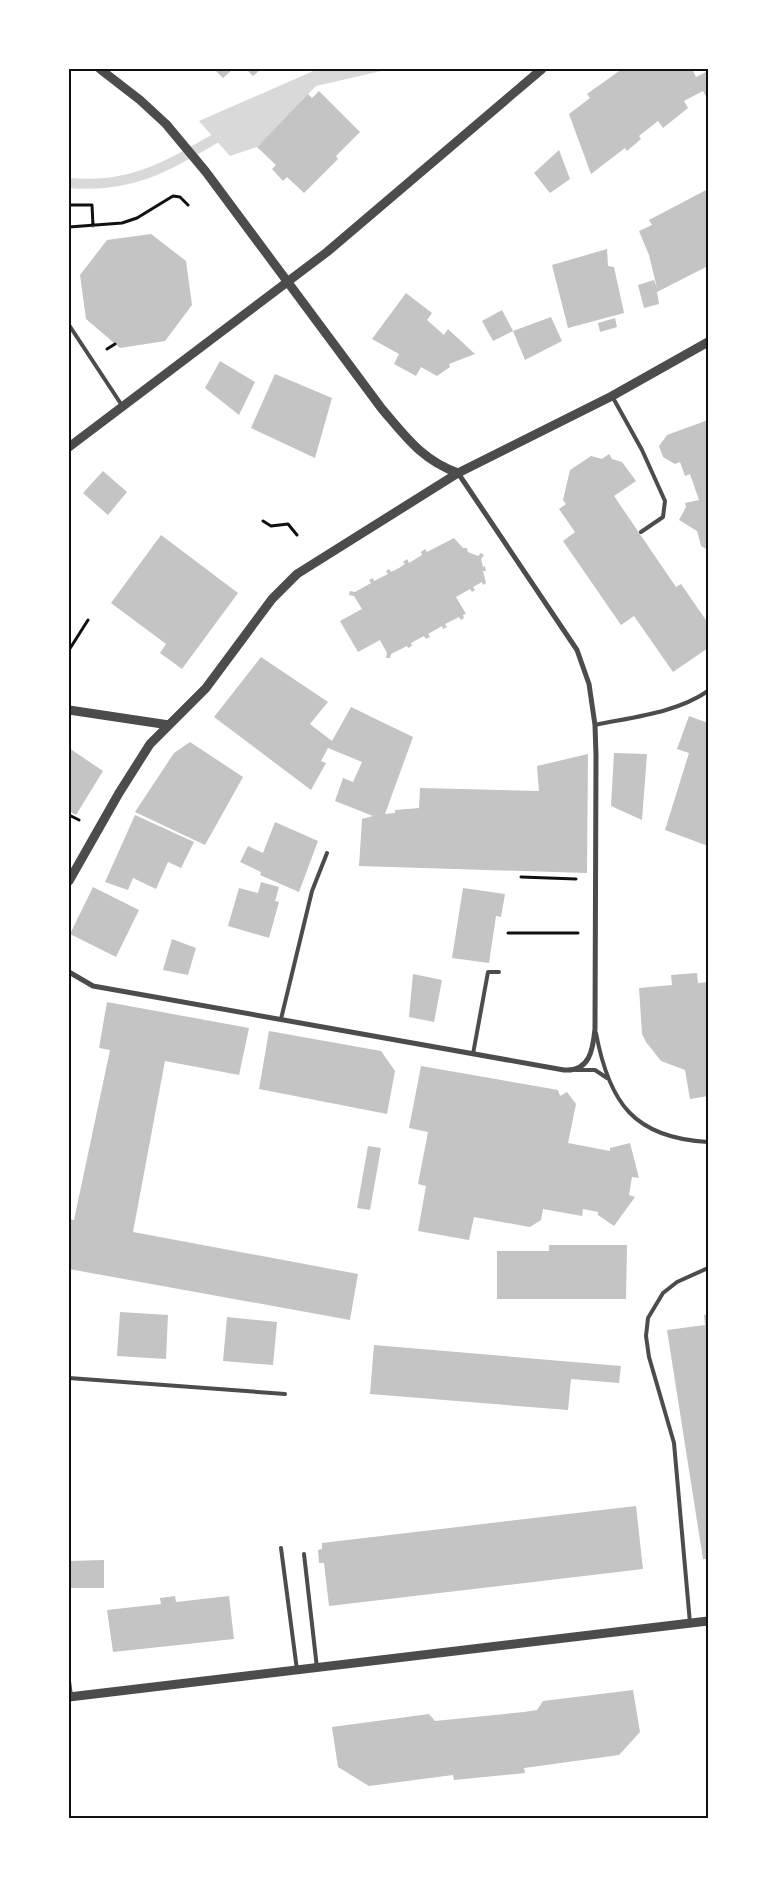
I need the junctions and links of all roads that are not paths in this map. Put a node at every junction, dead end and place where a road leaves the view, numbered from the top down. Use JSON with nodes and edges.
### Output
{"nodes":[{"id":1,"x":100,"y":69,"type":"edge"},
{"id":2,"x":542,"y":69,"type":"edge"},
{"id":3,"x":289,"y":281,"type":"junction"},
{"id":4,"x":69,"y":325,"type":"edge"},
{"id":5,"x":708,"y":342,"type":"edge"},
{"id":6,"x":612,"y":396,"type":"junction"},
{"id":7,"x":123,"y":407,"type":"junction"},
{"id":8,"x":69,"y":447,"type":"edge"},
{"id":9,"x":458,"y":473,"type":"junction"},
{"id":10,"x":641,"y":532,"type":"dead end"},
{"id":11,"x":708,"y":690,"type":"edge"},
{"id":12,"x":69,"y":710,"type":"edge"},
{"id":13,"x":169,"y":725,"type":"junction"},
{"id":14,"x":595,"y":725,"type":"junction"},
{"id":15,"x":327,"y":853,"type":"dead end"},
{"id":16,"x":69,"y":881,"type":"edge"},
{"id":17,"x":69,"y":972,"type":"edge"},
{"id":18,"x":499,"y":972,"type":"dead end"},
{"id":19,"x":281,"y":1019,"type":"junction"},
{"id":20,"x":595,"y":1029,"type":"junction"},
{"id":21,"x":473,"y":1054,"type":"junction"},
{"id":22,"x":571,"y":1070,"type":"junction"},
{"id":23,"x":608,"y":1079,"type":"junction"},
{"id":24,"x":708,"y":1142,"type":"edge"},
{"id":25,"x":708,"y":1268,"type":"edge"},
{"id":26,"x":69,"y":1378,"type":"edge"},
{"id":27,"x":285,"y":1394,"type":"dead end"},
{"id":28,"x":281,"y":1548,"type":"dead end"},
{"id":29,"x":304,"y":1554,"type":"dead end"},
{"id":30,"x":708,"y":1621,"type":"edge"},
{"id":31,"x":690,"y":1623,"type":"junction"},
{"id":32,"x":317,"y":1668,"type":"junction"},
{"id":33,"x":297,"y":1670,"type":"junction"},
{"id":34,"x":69,"y":1681,"type":"edge"},
{"id":35,"x":70,"y":1697,"type":"edge"}],
"edges":[{"from":1,"to":3,"type":"street"},
{"from":2,"to":3,"type":"street"},
{"from":3,"to":7,"type":"street"},
{"from":3,"to":9,"type":"street"},
{"from":4,"to":7,"type":"lane"},
{"from":5,"to":6,"type":"street"},
{"from":6,"to":9,"type":"street"},
{"from":6,"to":10,"type":"lane"},
{"from":7,"to":8,"type":"street"},
{"from":9,"to":13,"type":"street"},
{"from":9,"to":14,"type":"street"},
{"from":11,"to":14,"type":"lane"},
{"from":12,"to":13,"type":"street"},
{"from":13,"to":16,"type":"street"},
{"from":14,"to":20,"type":"street"},
{"from":15,"to":19,"type":"lane"},
{"from":17,"to":19,"type":"street"},
{"from":18,"to":21,"type":"lane"},
{"from":19,"to":21,"type":"street"},
{"from":20,"to":22,"type":"street"},
{"from":20,"to":23,"type":"lane"},
{"from":21,"to":22,"type":"street"},
{"from":22,"to":23,"type":"lane"},
{"from":23,"to":24,"type":"lane"},
{"from":25,"to":31,"type":"lane"},
{"from":26,"to":27,"type":"lane"},
{"from":28,"to":33,"type":"lane"},
{"from":29,"to":32,"type":"lane"},
{"from":30,"to":31,"type":"street"},
{"from":31,"to":32,"type":"street"},
{"from":32,"to":33,"type":"street"},
{"from":33,"to":35,"type":"street"},
{"from":34,"to":35,"type":"lane"}]}
